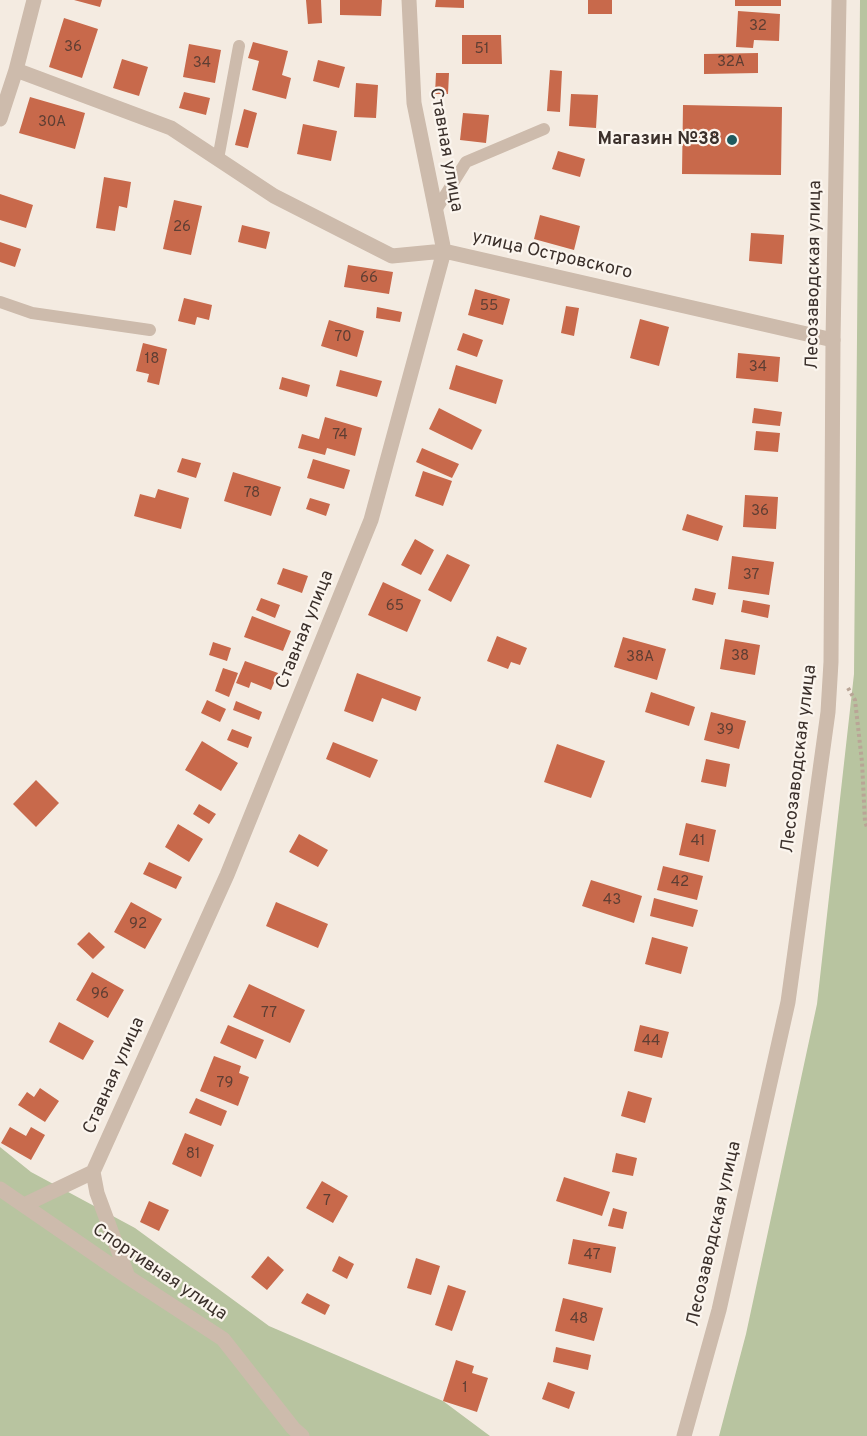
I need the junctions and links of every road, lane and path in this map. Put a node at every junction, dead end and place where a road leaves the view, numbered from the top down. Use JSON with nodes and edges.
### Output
{"nodes":[{"id":1,"x":34,"y":0,"type":"edge"},
{"id":2,"x":409,"y":0,"type":"edge"},
{"id":3,"x":839,"y":0,"type":"edge"},
{"id":4,"x":239,"y":46,"type":"dead end"},
{"id":5,"x":16,"y":70,"type":"junction"},
{"id":6,"x":0,"y":119,"type":"edge"},
{"id":7,"x":544,"y":129,"type":"dead end"},
{"id":8,"x":219,"y":159,"type":"junction"},
{"id":9,"x":436,"y":210,"type":"junction"},
{"id":10,"x":444,"y":251,"type":"junction"},
{"id":11,"x":0,"y":302,"type":"edge"},
{"id":12,"x":150,"y":330,"type":"dead end"},
{"id":13,"x":833,"y":340,"type":"junction"},
{"id":14,"x":831,"y":662,"type":"junction"},
{"id":15,"x":867,"y":827,"type":"edge"},
{"id":16,"x":93,"y":1172,"type":"junction"},
{"id":17,"x":0,"y":1189,"type":"edge"},
{"id":18,"x":24,"y":1205,"type":"junction"},
{"id":19,"x":128,"y":1277,"type":"junction"},
{"id":20,"x":302,"y":1436,"type":"edge"},
{"id":21,"x":684,"y":1436,"type":"edge"}],
"edges":[{"from":1,"to":5,"type":"street"},
{"from":2,"to":9,"type":"street","name":"Ставная улица"},
{"from":3,"to":13,"type":"street","name":"Лесозаводская улица"},
{"from":4,"to":8,"type":"lane"},
{"from":5,"to":6,"type":"street"},
{"from":5,"to":8,"type":"street","name":"улица Островского"},
{"from":7,"to":9,"type":"lane"},
{"from":8,"to":10,"type":"street","name":"улица Островского"},
{"from":9,"to":10,"type":"street","name":"Ставная улица"},
{"from":10,"to":13,"type":"street","name":"улица Островского"},
{"from":10,"to":16,"type":"street","name":"Ставная улица"},
{"from":11,"to":12,"type":"lane"},
{"from":13,"to":14,"type":"street","name":"Лесозаводская улица"},
{"from":14,"to":15,"type":"path"},
{"from":14,"to":21,"type":"street","name":"Лесозаводская улица"},
{"from":16,"to":18,"type":"street"},
{"from":16,"to":19,"type":"street"},
{"from":17,"to":18,"type":"street","name":"Спортивная улица"},
{"from":18,"to":19,"type":"street","name":"Спортивная улица"},
{"from":19,"to":20,"type":"street","name":"Спортивная улица"}]}
